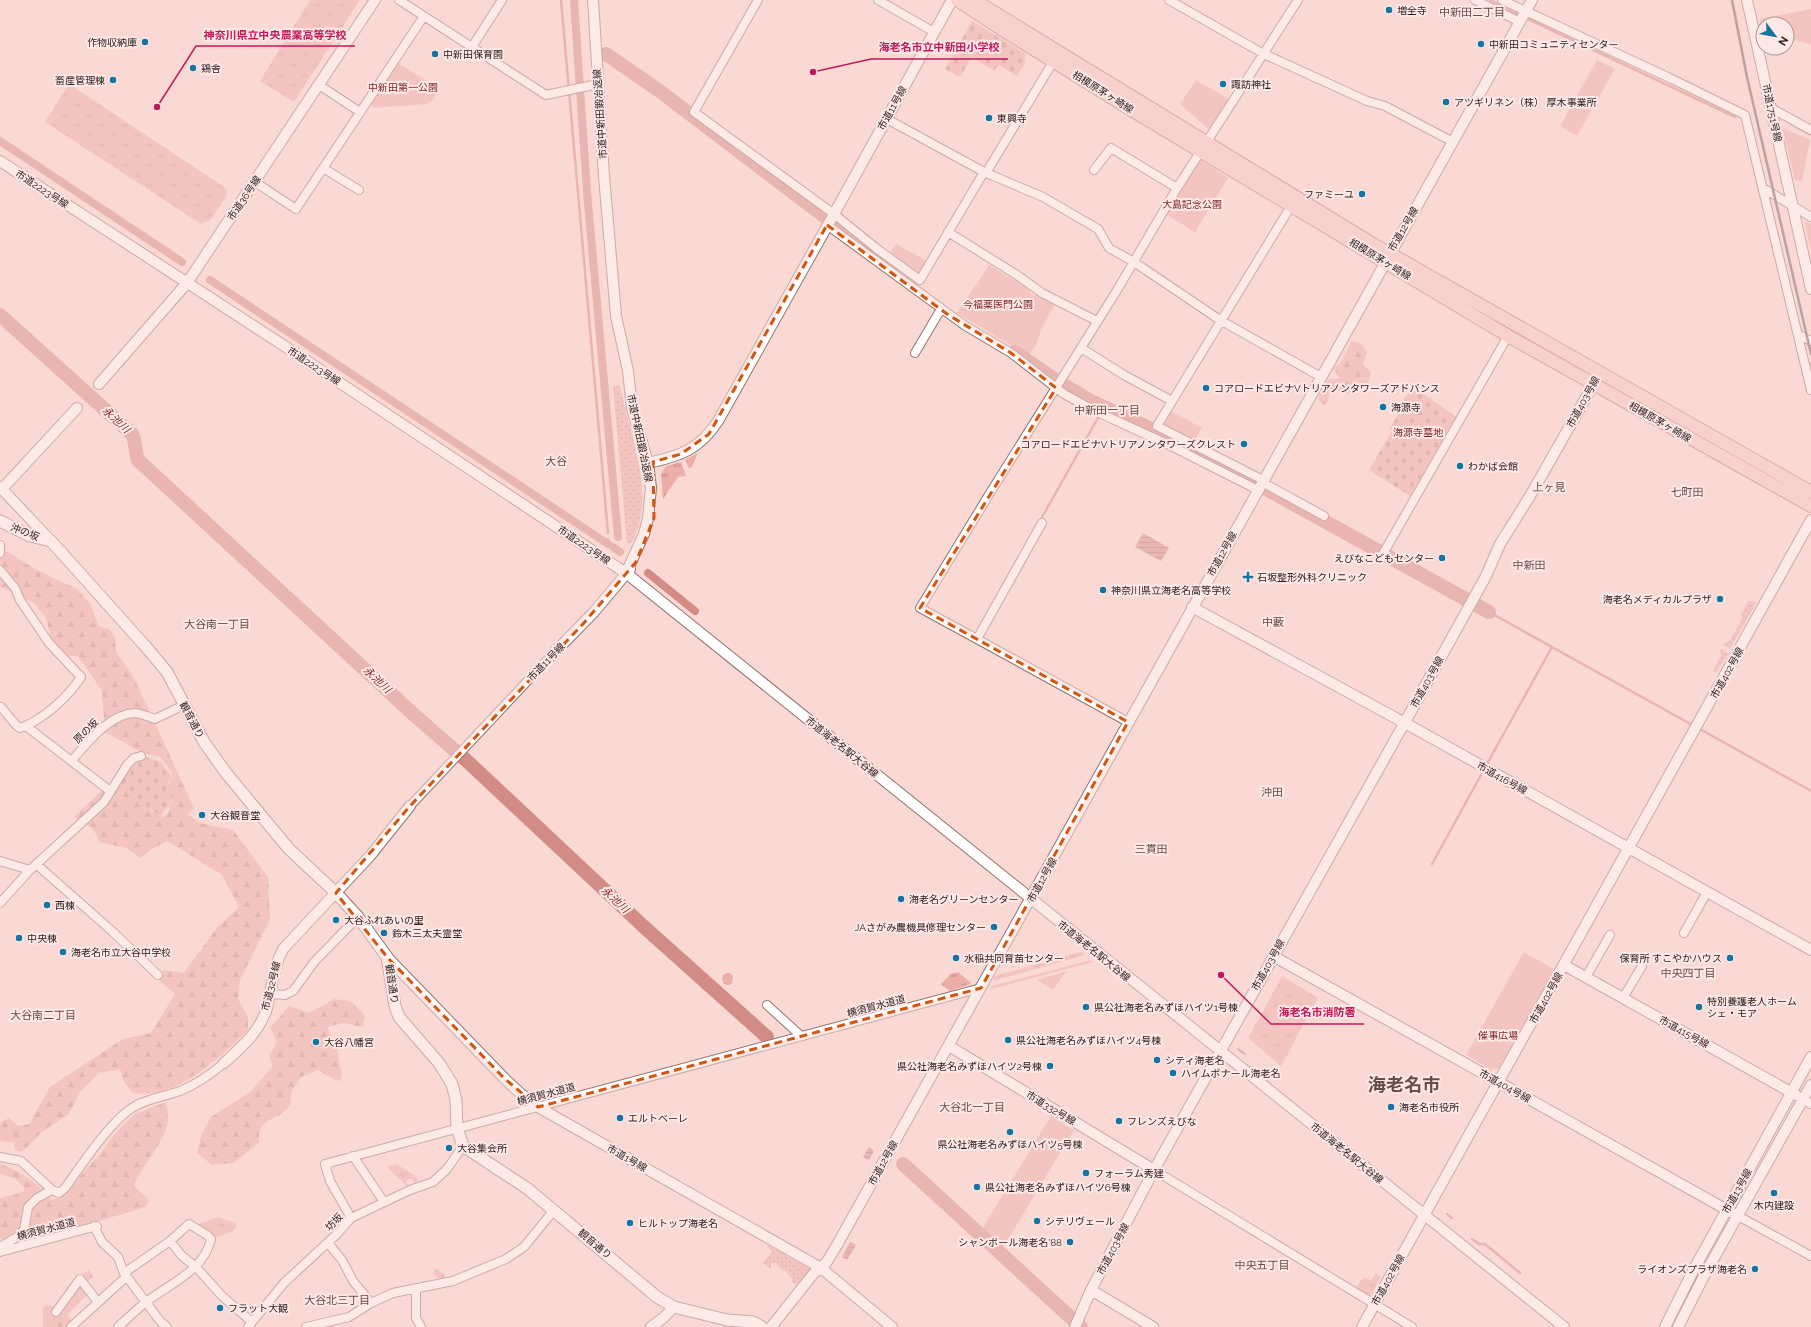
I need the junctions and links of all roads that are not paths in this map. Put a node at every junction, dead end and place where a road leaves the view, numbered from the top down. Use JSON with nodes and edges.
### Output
{"nodes":[{"id":1,"x":375,"y":0,"type":"edge"},
{"id":2,"x":399,"y":0,"type":"edge"},
{"id":3,"x":502,"y":0,"type":"edge"},
{"id":4,"x":593,"y":0,"type":"edge"},
{"id":5,"x":758,"y":0,"type":"edge"},
{"id":6,"x":878,"y":0,"type":"edge"},
{"id":7,"x":952,"y":0,"type":"edge"},
{"id":8,"x":957,"y":0,"type":"edge"},
{"id":9,"x":974,"y":0,"type":"edge"},
{"id":10,"x":1169,"y":0,"type":"edge"},
{"id":11,"x":1298,"y":0,"type":"edge"},
{"id":12,"x":1475,"y":0,"type":"edge"},
{"id":13,"x":1502,"y":0,"type":"edge"},
{"id":14,"x":1532,"y":0,"type":"edge"},
{"id":15,"x":1747,"y":0,"type":"edge"},
{"id":16,"x":424,"y":16,"type":"junction"},
{"id":17,"x":1523,"y":17,"type":"junction"},
{"id":18,"x":934,"y":32,"type":"junction"},
{"id":19,"x":472,"y":47,"type":"junction"},
{"id":20,"x":1264,"y":54,"type":"junction"},
{"id":21,"x":1053,"y":62,"type":"junction"},
{"id":22,"x":598,"y":84,"type":"junction"},
{"id":23,"x":319,"y":85,"type":"junction"},
{"id":24,"x":1771,"y":108,"type":"junction"},
{"id":25,"x":360,"y":112,"type":"junction"},
{"id":26,"x":887,"y":119,"type":"junction"},
{"id":27,"x":1811,"y":130,"type":"edge"},
{"id":28,"x":1453,"y":142,"type":"junction"},
{"id":29,"x":1203,"y":147,"type":"junction"},
{"id":30,"x":0,"y":161,"type":"edge"},
{"id":31,"x":324,"y":168,"type":"junction"},
{"id":32,"x":1094,"y":170,"type":"dead end"},
{"id":33,"x":985,"y":172,"type":"junction"},
{"id":34,"x":255,"y":182,"type":"junction"},
{"id":35,"x":1178,"y":188,"type":"junction"},
{"id":36,"x":1763,"y":188,"type":"junction"},
{"id":37,"x":359,"y":190,"type":"dead end"},
{"id":38,"x":1792,"y":205,"type":"junction"},
{"id":39,"x":1291,"y":206,"type":"junction"},
{"id":40,"x":1811,"y":217,"type":"edge"},
{"id":41,"x":830,"y":220,"type":"junction"},
{"id":42,"x":948,"y":232,"type":"junction"},
{"id":43,"x":1387,"y":258,"type":"junction"},
{"id":44,"x":1134,"y":262,"type":"junction"},
{"id":45,"x":187,"y":283,"type":"junction"},
{"id":46,"x":1811,"y":289,"type":"edge"},
{"id":47,"x":941,"y":309,"type":"junction"},
{"id":48,"x":1220,"y":320,"type":"junction"},
{"id":49,"x":1097,"y":321,"type":"junction"},
{"id":50,"x":1798,"y":335,"type":"junction"},
{"id":51,"x":1508,"y":336,"type":"junction"},
{"id":52,"x":1811,"y":341,"type":"edge"},
{"id":53,"x":1081,"y":348,"type":"junction"},
{"id":54,"x":915,"y":353,"type":"dead end"},
{"id":55,"x":1600,"y":373,"type":"junction"},
{"id":56,"x":1320,"y":377,"type":"junction"},
{"id":57,"x":99,"y":384,"type":"dead end"},
{"id":58,"x":1058,"y":384,"type":"junction"},
{"id":59,"x":1593,"y":384,"type":"junction"},
{"id":60,"x":1811,"y":390,"type":"edge"},
{"id":61,"x":1172,"y":401,"type":"junction"},
{"id":62,"x":77,"y":408,"type":"dead end"},
{"id":63,"x":650,"y":462,"type":"junction"},
{"id":64,"x":1261,"y":485,"type":"junction"},
{"id":65,"x":1,"y":488,"type":"edge"},
{"id":66,"x":1811,"y":492,"type":"edge"},
{"id":67,"x":1811,"y":506,"type":"edge"},
{"id":68,"x":1324,"y":516,"type":"dead end"},
{"id":69,"x":1811,"y":520,"type":"edge"},
{"id":70,"x":0,"y":521,"type":"edge"},
{"id":71,"x":1042,"y":523,"type":"dead end"},
{"id":72,"x":51,"y":541,"type":"junction"},
{"id":73,"x":0,"y":545,"type":"edge"},
{"id":74,"x":0,"y":553,"type":"edge"},
{"id":75,"x":1382,"y":556,"type":"dead end"},
{"id":76,"x":0,"y":570,"type":"edge"},
{"id":77,"x":626,"y":573,"type":"junction"},
{"id":78,"x":1192,"y":607,"type":"junction"},
{"id":79,"x":977,"y":639,"type":"junction"},
{"id":80,"x":551,"y":656,"type":"joint"},
{"id":81,"x":184,"y":705,"type":"junction"},
{"id":82,"x":1,"y":707,"type":"dead end"},
{"id":83,"x":1128,"y":722,"type":"junction"},
{"id":84,"x":1404,"y":723,"type":"junction"},
{"id":85,"x":26,"y":726,"type":"junction"},
{"id":86,"x":141,"y":756,"type":"dead end"},
{"id":87,"x":72,"y":760,"type":"junction"},
{"id":88,"x":110,"y":791,"type":"junction"},
{"id":89,"x":410,"y":806,"type":"joint"},
{"id":90,"x":1629,"y":849,"type":"junction"},
{"id":91,"x":0,"y":861,"type":"edge"},
{"id":92,"x":33,"y":867,"type":"junction"},
{"id":93,"x":1707,"y":892,"type":"junction"},
{"id":94,"x":336,"y":893,"type":"junction"},
{"id":95,"x":1031,"y":899,"type":"junction"},
{"id":96,"x":0,"y":903,"type":"edge"},
{"id":97,"x":358,"y":917,"type":"junction"},
{"id":98,"x":1684,"y":933,"type":"dead end"},
{"id":99,"x":1610,"y":935,"type":"dead end"},
{"id":100,"x":1811,"y":950,"type":"edge"},
{"id":101,"x":387,"y":956,"type":"junction"},
{"id":102,"x":1273,"y":956,"type":"junction"},
{"id":103,"x":1564,"y":965,"type":"junction"},
{"id":104,"x":1642,"y":966,"type":"dead end"},
{"id":105,"x":158,"y":976,"type":"dead end"},
{"id":106,"x":1586,"y":977,"type":"junction"},
{"id":107,"x":981,"y":988,"type":"junction"},
{"id":108,"x":270,"y":994,"type":"junction"},
{"id":109,"x":1623,"y":998,"type":"junction"},
{"id":110,"x":768,"y":1006,"type":"dead end"},
{"id":111,"x":801,"y":1036,"type":"junction"},
{"id":112,"x":949,"y":1046,"type":"junction"},
{"id":113,"x":1221,"y":1052,"type":"junction"},
{"id":114,"x":1811,"y":1057,"type":"edge"},
{"id":115,"x":224,"y":1063,"type":"joint"},
{"id":116,"x":1499,"y":1082,"type":"junction"},
{"id":117,"x":1811,"y":1085,"type":"edge"},
{"id":118,"x":1791,"y":1093,"type":"junction"},
{"id":119,"x":1807,"y":1101,"type":"edge"},
{"id":120,"x":538,"y":1107,"type":"junction"},
{"id":121,"x":457,"y":1128,"type":"junction"},
{"id":122,"x":463,"y":1146,"type":"junction"},
{"id":123,"x":352,"y":1156,"type":"junction"},
{"id":124,"x":0,"y":1157,"type":"edge"},
{"id":125,"x":1154,"y":1170,"type":"junction"},
{"id":126,"x":52,"y":1190,"type":"junction"},
{"id":127,"x":384,"y":1202,"type":"junction"},
{"id":128,"x":1727,"y":1209,"type":"junction"},
{"id":129,"x":554,"y":1210,"type":"junction"},
{"id":130,"x":1424,"y":1215,"type":"junction"},
{"id":131,"x":1738,"y":1216,"type":"junction"},
{"id":132,"x":351,"y":1218,"type":"junction"},
{"id":133,"x":170,"y":1241,"type":"junction"},
{"id":134,"x":328,"y":1242,"type":"junction"},
{"id":135,"x":0,"y":1247,"type":"edge"},
{"id":136,"x":0,"y":1252,"type":"edge"},
{"id":137,"x":1811,"y":1256,"type":"edge"},
{"id":138,"x":196,"y":1267,"type":"junction"},
{"id":139,"x":821,"y":1268,"type":"junction"},
{"id":140,"x":125,"y":1275,"type":"junction"},
{"id":141,"x":416,"y":1288,"type":"junction"},
{"id":142,"x":1091,"y":1290,"type":"junction"},
{"id":143,"x":98,"y":1302,"type":"junction"},
{"id":144,"x":145,"y":1303,"type":"junction"},
{"id":145,"x":370,"y":1303,"type":"junction"},
{"id":146,"x":1374,"y":1304,"type":"junction"},
{"id":147,"x":674,"y":1307,"type":"junction"},
{"id":148,"x":56,"y":1312,"type":"dead end"},
{"id":149,"x":1077,"y":1323,"type":"edge"},
{"id":150,"x":250,"y":1324,"type":"edge"},
{"id":151,"x":742,"y":1324,"type":"edge"},
{"id":152,"x":71,"y":1327,"type":"edge"},
{"id":153,"x":118,"y":1327,"type":"edge"},
{"id":154,"x":167,"y":1327,"type":"edge"},
{"id":155,"x":306,"y":1327,"type":"edge"},
{"id":156,"x":421,"y":1327,"type":"edge"},
{"id":157,"x":650,"y":1327,"type":"edge"},
{"id":158,"x":762,"y":1327,"type":"edge"},
{"id":159,"x":771,"y":1327,"type":"edge"},
{"id":160,"x":892,"y":1327,"type":"edge"},
{"id":161,"x":1153,"y":1327,"type":"edge"},
{"id":162,"x":1362,"y":1327,"type":"edge"},
{"id":163,"x":1412,"y":1327,"type":"edge"},
{"id":164,"x":1564,"y":1327,"type":"edge"},
{"id":165,"x":1665,"y":1327,"type":"edge"},
{"id":166,"x":1678,"y":1327,"type":"edge"}],
"edges":[{"from":1,"to":23,"type":"street","name":"市道36号線"},
{"from":2,"to":16,"type":"street"},
{"from":3,"to":19,"type":"street"},
{"from":4,"to":22,"type":"street","name":"市道中新田鍛冶返線"},
{"from":5,"to":41,"type":"street"},
{"from":6,"to":18,"type":"street"},
{"from":7,"to":18,"type":"street","name":"市道11号線"},
{"from":8,"to":21,"type":"main road","name":"相模原茅ヶ崎線"},
{"from":9,"to":29,"type":"main road","name":"相模原茅ヶ崎線"},
{"from":10,"to":20,"type":"street"},
{"from":11,"to":20,"type":"street"},
{"from":12,"to":17,"type":"street"},
{"from":13,"to":17,"type":"street"},
{"from":14,"to":17,"type":"street","name":"市道12号線"},
{"from":15,"to":24,"type":"street","name":"市道1751号線"},
{"from":16,"to":19,"type":"street"},
{"from":16,"to":25,"type":"street"},
{"from":17,"to":28,"type":"street","name":"市道12号線"},
{"from":17,"to":36,"type":"street"},
{"from":18,"to":26,"type":"street","name":"市道11号線"},
{"from":19,"to":22,"type":"street"},
{"from":20,"to":28,"type":"street"},
{"from":20,"to":29,"type":"street"},
{"from":21,"to":29,"type":"main road","name":"相模原茅ヶ崎線"},
{"from":21,"to":33,"type":"street"},
{"from":22,"to":63,"type":"street","name":"市道中新田鍛冶返線"},
{"from":23,"to":25,"type":"street"},
{"from":23,"to":34,"type":"street","name":"市道36号線"},
{"from":24,"to":27,"type":"street"},
{"from":24,"to":38,"type":"street","name":"市道1751号線"},
{"from":25,"to":31,"type":"street"},
{"from":26,"to":33,"type":"street"},
{"from":26,"to":41,"type":"street","name":"市道11号線"},
{"from":28,"to":43,"type":"street","name":"市道12号線"},
{"from":29,"to":35,"type":"street"},
{"from":29,"to":39,"type":"main road","name":"相模原茅ヶ崎線"},
{"from":29,"to":43,"type":"main road","name":"相模原茅ヶ崎線"},
{"from":30,"to":45,"type":"street","name":"市道2223号線"},
{"from":31,"to":34,"type":"street"},
{"from":31,"to":37,"type":"street"},
{"from":32,"to":35,"type":"street"},
{"from":33,"to":42,"type":"street"},
{"from":33,"to":44,"type":"street"},
{"from":34,"to":45,"type":"street","name":"市道36号線"},
{"from":35,"to":44,"type":"street"},
{"from":36,"to":38,"type":"street"},
{"from":36,"to":50,"type":"street"},
{"from":38,"to":40,"type":"street"},
{"from":38,"to":46,"type":"street","name":"市道1751号線"},
{"from":39,"to":43,"type":"main road","name":"相模原茅ヶ崎線"},
{"from":39,"to":48,"type":"street"},
{"from":41,"to":42,"type":"street"},
{"from":41,"to":47,"type":"street"},
{"from":41,"to":63,"type":"street","name":"市道11号線"},
{"from":42,"to":49,"type":"street"},
{"from":43,"to":51,"type":"main road","name":"相模原茅ヶ崎線"},
{"from":43,"to":55,"type":"main road","name":"相模原茅ヶ崎線"},
{"from":43,"to":56,"type":"street","name":"市道12号線"},
{"from":44,"to":48,"type":"street"},
{"from":44,"to":49,"type":"street"},
{"from":45,"to":57,"type":"street","name":"市道36号線"},
{"from":45,"to":77,"type":"street","name":"市道2223号線"},
{"from":47,"to":54,"type":"street"},
{"from":47,"to":58,"type":"street"},
{"from":48,"to":56,"type":"street"},
{"from":48,"to":61,"type":"street"},
{"from":49,"to":53,"type":"street"},
{"from":50,"to":52,"type":"street"},
{"from":50,"to":60,"type":"street"},
{"from":51,"to":59,"type":"main road","name":"相模原茅ヶ崎線"},
{"from":51,"to":75,"type":"street"},
{"from":53,"to":58,"type":"street"},
{"from":53,"to":61,"type":"street"},
{"from":55,"to":59,"type":"street","name":"市道403号線"},
{"from":55,"to":66,"type":"main road","name":"相模原茅ヶ崎線"},
{"from":56,"to":64,"type":"street","name":"市道12号線"},
{"from":58,"to":64,"type":"street"},
{"from":58,"to":79,"type":"street"},
{"from":59,"to":67,"type":"main road","name":"相模原茅ヶ崎線"},
{"from":59,"to":84,"type":"street","name":"市道403号線"},
{"from":61,"to":64,"type":"street"},
{"from":62,"to":65,"type":"street"},
{"from":63,"to":77,"type":"street","name":"市道中新田鍛冶返線"},
{"from":64,"to":68,"type":"street"},
{"from":64,"to":78,"type":"street","name":"市道12号線"},
{"from":65,"to":72,"type":"street"},
{"from":69,"to":90,"type":"street","name":"市道402号線"},
{"from":70,"to":72,"type":"main road","name":"沖の坂"},
{"from":71,"to":79,"type":"street"},
{"from":72,"to":81,"type":"main road","name":"観音通り"},
{"from":73,"to":74,"type":"street"},
{"from":76,"to":85,"type":"street"},
{"from":77,"to":80,"type":"street","name":"市道11号線"},
{"from":77,"to":95,"type":"street","name":"市道海老名駅大谷線"},
{"from":78,"to":83,"type":"street","name":"市道12号線"},
{"from":78,"to":84,"type":"street","name":"市道416号線"},
{"from":79,"to":83,"type":"street"},
{"from":80,"to":89,"type":"street","name":"市道11号線"},
{"from":81,"to":87,"type":"street","name":"原の坂"},
{"from":81,"to":94,"type":"main road","name":"観音通り"},
{"from":82,"to":85,"type":"street"},
{"from":83,"to":95,"type":"street","name":"市道12号線"},
{"from":84,"to":90,"type":"street","name":"市道416号線"},
{"from":84,"to":102,"type":"street","name":"市道403号線"},
{"from":85,"to":87,"type":"street"},
{"from":86,"to":88,"type":"street"},
{"from":87,"to":88,"type":"street"},
{"from":88,"to":92,"type":"street"},
{"from":89,"to":94,"type":"street","name":"市道11号線"},
{"from":90,"to":93,"type":"street","name":"市道416号線"},
{"from":90,"to":103,"type":"street","name":"市道402号線"},
{"from":91,"to":92,"type":"street"},
{"from":92,"to":96,"type":"street"},
{"from":92,"to":105,"type":"street"},
{"from":93,"to":98,"type":"street"},
{"from":93,"to":100,"type":"street","name":"市道416号線"},
{"from":94,"to":97,"type":"main road","name":"観音通り"},
{"from":94,"to":108,"type":"street","name":"市道32号線"},
{"from":95,"to":107,"type":"street","name":"市道12号線"},
{"from":95,"to":113,"type":"street","name":"市道海老名駅大谷線"},
{"from":97,"to":101,"type":"main road","name":"観音通り"},
{"from":97,"to":108,"type":"street"},
{"from":99,"to":106,"type":"street"},
{"from":101,"to":120,"type":"street","name":"市道1号線"},
{"from":101,"to":121,"type":"main road","name":"観音通り"},
{"from":102,"to":113,"type":"street","name":"市道403号線"},
{"from":102,"to":116,"type":"street","name":"市道404号線"},
{"from":103,"to":106,"type":"street","name":"市道415号線"},
{"from":103,"to":116,"type":"street","name":"市道402号線"},
{"from":104,"to":109,"type":"street"},
{"from":106,"to":109,"type":"street","name":"市道415号線"},
{"from":107,"to":111,"type":"street","name":"横須賀水道道"},
{"from":107,"to":112,"type":"street","name":"市道12号線"},
{"from":108,"to":115,"type":"street","name":"市道32号線"},
{"from":109,"to":118,"type":"street","name":"市道415号線"},
{"from":110,"to":111,"type":"street"},
{"from":111,"to":120,"type":"street","name":"横須賀水道道"},
{"from":112,"to":125,"type":"street","name":"市道332号線"},
{"from":112,"to":139,"type":"street","name":"市道12号線"},
{"from":113,"to":125,"type":"street","name":"市道403号線"},
{"from":113,"to":130,"type":"street","name":"市道海老名駅大谷線"},
{"from":114,"to":118,"type":"street","name":"市道13号線"},
{"from":115,"to":126,"type":"street"},
{"from":116,"to":128,"type":"street","name":"市道404号線"},
{"from":116,"to":130,"type":"street","name":"市道402号線"},
{"from":117,"to":119,"type":"street","name":"市道13号線"},
{"from":118,"to":119,"type":"street","name":"市道415号線"},
{"from":118,"to":128,"type":"street","name":"市道13号線"},
{"from":119,"to":131,"type":"street","name":"市道13号線"},
{"from":120,"to":121,"type":"street","name":"横須賀水道道"},
{"from":120,"to":139,"type":"street","name":"市道1号線"},
{"from":121,"to":122,"type":"main road","name":"観音通り"},
{"from":121,"to":123,"type":"street","name":"横須賀水道道"},
{"from":122,"to":127,"type":"street","name":"坊坂"},
{"from":122,"to":129,"type":"main road","name":"観音通り"},
{"from":123,"to":127,"type":"street"},
{"from":123,"to":132,"type":"street","name":"横須賀水道道"},
{"from":124,"to":126,"type":"street"},
{"from":125,"to":142,"type":"street","name":"市道403号線"},
{"from":125,"to":146,"type":"street"},
{"from":126,"to":135,"type":"street"},
{"from":127,"to":132,"type":"street","name":"坊坂"},
{"from":128,"to":131,"type":"street","name":"市道404号線"},
{"from":128,"to":165,"type":"street","name":"市道13号線"},
{"from":129,"to":141,"type":"street"},
{"from":129,"to":147,"type":"main road","name":"観音通り"},
{"from":130,"to":146,"type":"street","name":"市道402号線"},
{"from":130,"to":164,"type":"street","name":"市道海老名駅大谷線"},
{"from":131,"to":137,"type":"street"},
{"from":131,"to":166,"type":"street","name":"市道13号線"},
{"from":132,"to":134,"type":"street","name":"坊坂"},
{"from":133,"to":138,"type":"street"},
{"from":133,"to":138,"type":"street"},
{"from":133,"to":140,"type":"street"},
{"from":134,"to":145,"type":"street"},
{"from":134,"to":150,"type":"street","name":"坊坂"},
{"from":136,"to":140,"type":"street","name":"横須賀水道道"},
{"from":138,"to":144,"type":"street"},
{"from":138,"to":150,"type":"street"},
{"from":139,"to":159,"type":"street","name":"市道12号線"},
{"from":139,"to":160,"type":"street","name":"市道1号線"},
{"from":140,"to":143,"type":"street"},
{"from":140,"to":144,"type":"street"},
{"from":141,"to":145,"type":"street"},
{"from":141,"to":156,"type":"street"},
{"from":142,"to":149,"type":"street","name":"市道403号線"},
{"from":142,"to":161,"type":"street"},
{"from":143,"to":148,"type":"street"},
{"from":143,"to":152,"type":"street"},
{"from":144,"to":153,"type":"street"},
{"from":144,"to":154,"type":"street"},
{"from":145,"to":155,"type":"street"},
{"from":146,"to":162,"type":"street","name":"市道402号線"},
{"from":146,"to":163,"type":"street"},
{"from":147,"to":151,"type":"main road","name":"観音通り"},
{"from":147,"to":157,"type":"street"},
{"from":151,"to":158,"type":"main road","name":"観音通り"}]}
